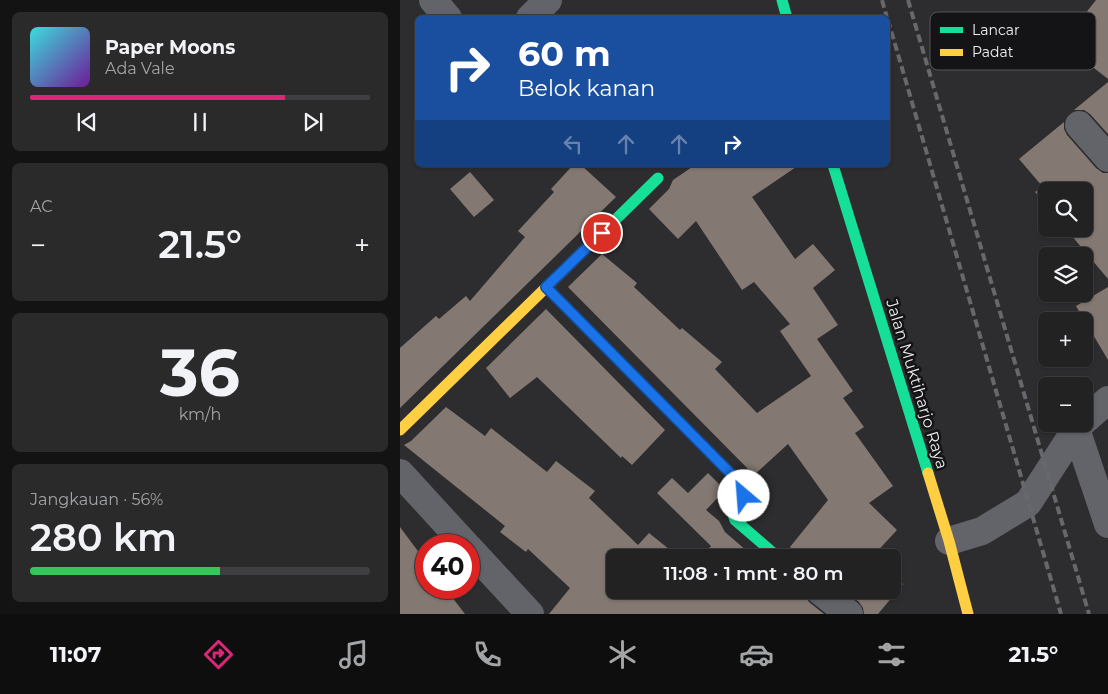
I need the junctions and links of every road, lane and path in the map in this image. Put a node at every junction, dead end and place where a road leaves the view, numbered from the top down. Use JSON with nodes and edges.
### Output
{"nodes":[{"id":1,"x":433,"y":0,"type":"edge"},
{"id":2,"x":548,"y":0,"type":"edge"},
{"id":3,"x":782,"y":0,"type":"edge"},
{"id":4,"x":446,"y":15,"type":"edge"},
{"id":5,"x":533,"y":15,"type":"edge"},
{"id":6,"x":786,"y":15,"type":"edge"},
{"id":7,"x":1079,"y":125,"type":"dead end"},
{"id":8,"x":1108,"y":158,"type":"edge"},
{"id":9,"x":834,"y":167,"type":"edge"},
{"id":10,"x":658,"y":178,"type":"dead end"},
{"id":11,"x":546,"y":287,"type":"junction"},
{"id":12,"x":1108,"y":400,"type":"edge"},
{"id":13,"x":1093,"y":413,"type":"edge"},
{"id":14,"x":400,"y":430,"type":"edge"},
{"id":15,"x":1075,"y":432,"type":"edge"},
{"id":16,"x":1082,"y":432,"type":"edge"},
{"id":17,"x":400,"y":474,"type":"edge"},
{"id":18,"x":1108,"y":524,"type":"edge"},
{"id":19,"x":457,"y":534,"type":"edge"},
{"id":20,"x":949,"y":541,"type":"junction"},
{"id":21,"x":769,"y":549,"type":"edge"},
{"id":22,"x":480,"y":559,"type":"edge"},
{"id":23,"x":830,"y":599,"type":"edge"},
{"id":24,"x":964,"y":611,"type":"edge"},
{"id":25,"x":530,"y":614,"type":"edge"},
{"id":26,"x":849,"y":614,"type":"edge"}],
"edges":[{"from":1,"to":4,"type":"street"},
{"from":2,"to":5,"type":"street"},
{"from":3,"to":6,"type":"street"},
{"from":7,"to":8,"type":"street"},
{"from":9,"to":20,"type":"street","name":"Jalan Muktiharjo Raya"},
{"from":10,"to":11,"type":"street"},
{"from":11,"to":14,"type":"street"},
{"from":11,"to":21,"type":"street"},
{"from":12,"to":13,"type":"street"},
{"from":15,"to":20,"type":"street"},
{"from":16,"to":18,"type":"street"},
{"from":17,"to":19,"type":"street"},
{"from":20,"to":24,"type":"street","name":"Jalan Muktiharjo Raya"},
{"from":22,"to":25,"type":"street"},
{"from":23,"to":26,"type":"street"}]}
